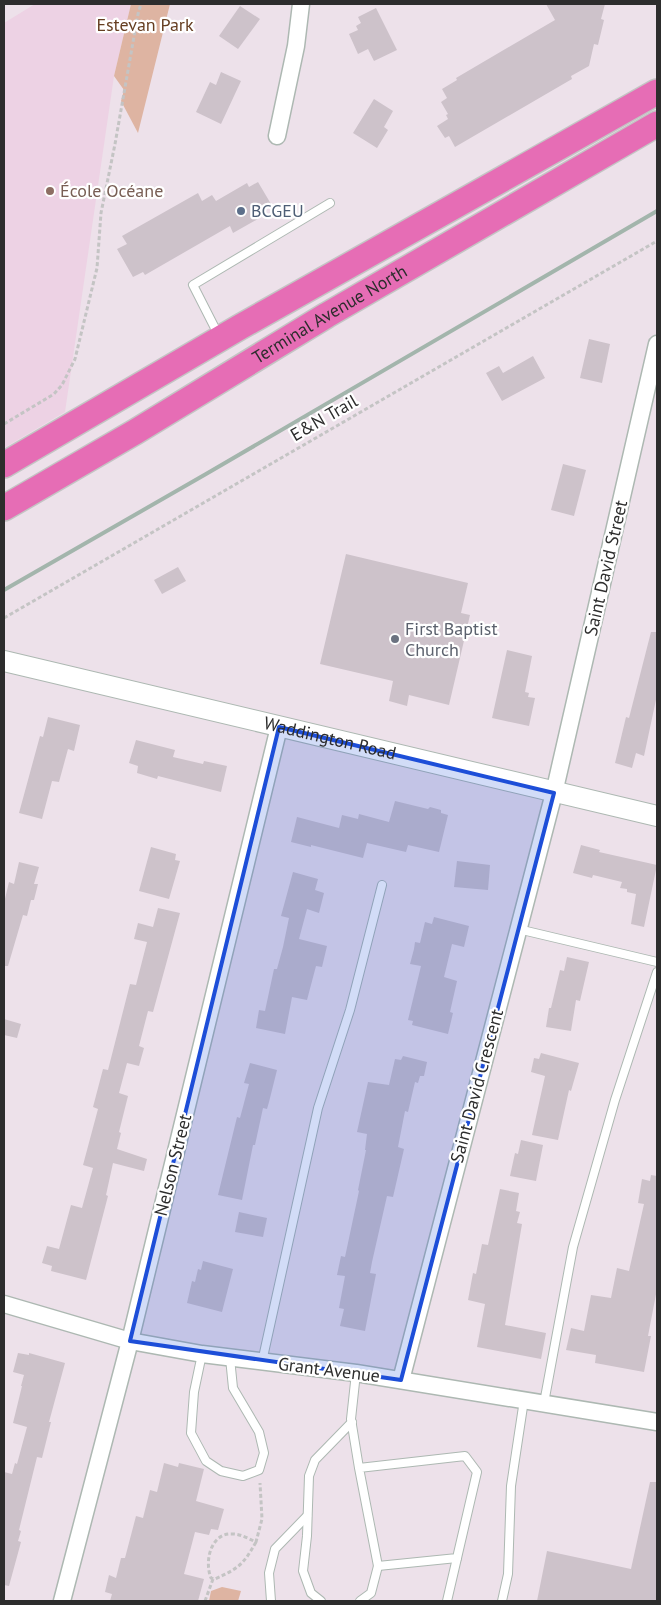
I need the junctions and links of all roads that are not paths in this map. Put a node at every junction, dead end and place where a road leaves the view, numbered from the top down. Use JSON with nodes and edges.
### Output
{"nodes":[{"id":1,"x":301,"y":4,"type":"edge"},
{"id":2,"x":657,"y":92,"type":"edge"},
{"id":3,"x":657,"y":124,"type":"edge"},
{"id":4,"x":277,"y":136,"type":"dead end"},
{"id":5,"x":330,"y":203,"type":"dead end"},
{"id":6,"x":220,"y":338,"type":"junction"},
{"id":7,"x":657,"y":344,"type":"edge"},
{"id":8,"x":7,"y":465,"type":"edge"},
{"id":9,"x":4,"y":508,"type":"edge"},
{"id":10,"x":4,"y":661,"type":"edge"},
{"id":11,"x":279,"y":727,"type":"junction"},
{"id":12,"x":554,"y":793,"type":"junction"},
{"id":13,"x":657,"y":816,"type":"edge"},
{"id":14,"x":382,"y":885,"type":"dead end"},
{"id":15,"x":518,"y":929,"type":"junction"},
{"id":16,"x":657,"y":962,"type":"edge"},
{"id":17,"x":657,"y":972,"type":"edge"},
{"id":18,"x":4,"y":1304,"type":"edge"},
{"id":19,"x":130,"y":1341,"type":"junction"},
{"id":20,"x":202,"y":1354,"type":"junction"},
{"id":21,"x":230,"y":1358,"type":"junction"},
{"id":22,"x":262,"y":1362,"type":"junction"},
{"id":23,"x":356,"y":1373,"type":"junction"},
{"id":24,"x":401,"y":1380,"type":"junction"},
{"id":25,"x":524,"y":1400,"type":"junction"},
{"id":26,"x":544,"y":1403,"type":"junction"},
{"id":27,"x":352,"y":1422,"type":"junction"},
{"id":28,"x":657,"y":1422,"type":"edge"},
{"id":29,"x":359,"y":1468,"type":"junction"},
{"id":30,"x":307,"y":1516,"type":"junction"},
{"id":31,"x":457,"y":1558,"type":"junction"},
{"id":32,"x":378,"y":1566,"type":"junction"},
{"id":33,"x":62,"y":1601,"type":"edge"},
{"id":34,"x":271,"y":1601,"type":"edge"},
{"id":35,"x":321,"y":1601,"type":"edge"},
{"id":36,"x":360,"y":1601,"type":"edge"},
{"id":37,"x":447,"y":1601,"type":"edge"},
{"id":38,"x":502,"y":1601,"type":"edge"}],
"edges":[{"from":1,"to":4,"type":"street"},
{"from":2,"to":6,"type":"main road","name":"Terminal Avenue North"},
{"from":3,"to":9,"type":"main road","name":"Terminal Avenue North"},
{"from":5,"to":6,"type":"lane"},
{"from":6,"to":8,"type":"main road","name":"Terminal Avenue North"},
{"from":7,"to":12,"type":"street","name":"Saint David Street"},
{"from":10,"to":11,"type":"street","name":"Waddington Road"},
{"from":11,"to":12,"type":"street","name":"Waddington Road"},
{"from":11,"to":19,"type":"street","name":"Nelson Street"},
{"from":12,"to":13,"type":"street","name":"Waddington Road"},
{"from":12,"to":15,"type":"street","name":"Saint David Crescent"},
{"from":14,"to":22,"type":"lane"},
{"from":15,"to":16,"type":"lane"},
{"from":15,"to":24,"type":"street","name":"Saint David Crescent"},
{"from":17,"to":26,"type":"lane"},
{"from":18,"to":19,"type":"street","name":"Grant Avenue"},
{"from":19,"to":20,"type":"street","name":"Grant Avenue"},
{"from":19,"to":33,"type":"street","name":"Nelson Street"},
{"from":20,"to":21,"type":"street","name":"Grant Avenue"},
{"from":20,"to":21,"type":"lane"},
{"from":21,"to":22,"type":"street","name":"Grant Avenue"},
{"from":22,"to":23,"type":"street","name":"Grant Avenue"},
{"from":23,"to":24,"type":"street","name":"Grant Avenue"},
{"from":23,"to":27,"type":"lane"},
{"from":24,"to":25,"type":"street","name":"Grant Avenue"},
{"from":25,"to":26,"type":"street","name":"Grant Avenue"},
{"from":25,"to":38,"type":"lane"},
{"from":26,"to":28,"type":"street","name":"Grant Avenue"},
{"from":27,"to":29,"type":"lane"},
{"from":27,"to":30,"type":"lane"},
{"from":29,"to":31,"type":"lane"},
{"from":29,"to":32,"type":"lane"},
{"from":30,"to":34,"type":"lane"},
{"from":30,"to":35,"type":"lane"},
{"from":31,"to":32,"type":"lane"},
{"from":31,"to":37,"type":"lane"},
{"from":32,"to":36,"type":"lane"}]}
